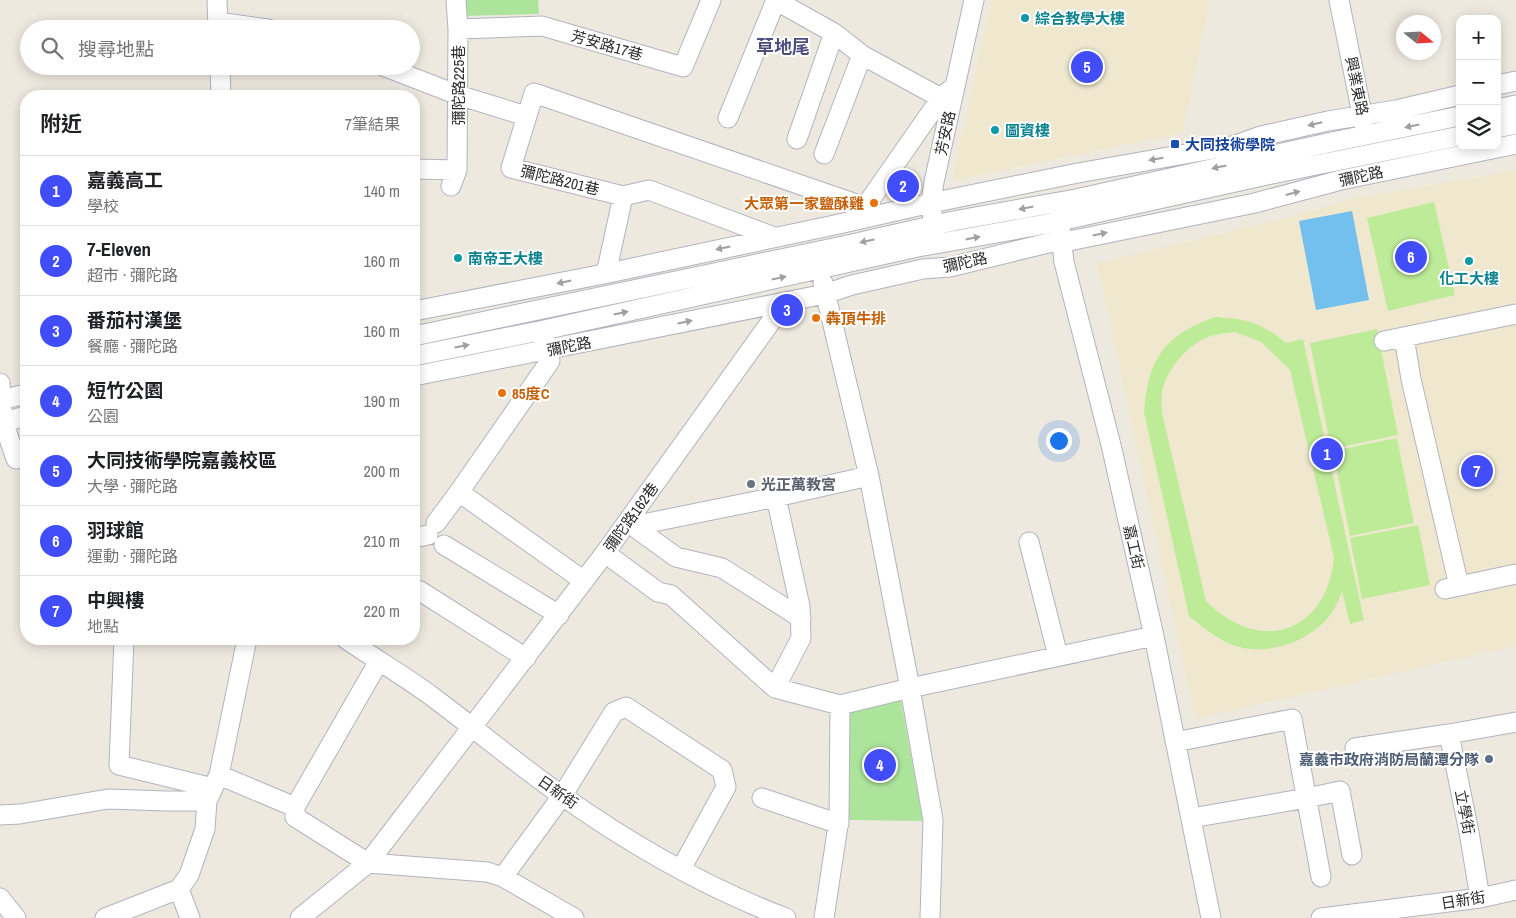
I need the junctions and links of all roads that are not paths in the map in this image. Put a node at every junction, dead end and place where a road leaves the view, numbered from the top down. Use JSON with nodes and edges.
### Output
{"nodes":[{"id":1,"x":217,"y":0,"type":"edge"},
{"id":2,"x":456,"y":0,"type":"edge"},
{"id":3,"x":711,"y":0,"type":"edge"},
{"id":4,"x":776,"y":0,"type":"edge"},
{"id":5,"x":974,"y":0,"type":"edge"},
{"id":6,"x":1340,"y":0,"type":"edge"},
{"id":7,"x":218,"y":20,"type":"edge"},
{"id":8,"x":458,"y":29,"type":"junction"},
{"id":9,"x":834,"y":33,"type":"junction"},
{"id":10,"x":862,"y":55,"type":"junction"},
{"id":11,"x":220,"y":75,"type":"edge"},
{"id":12,"x":403,"y":75,"type":"edge"},
{"id":13,"x":1516,"y":81,"type":"edge"},
{"id":14,"x":955,"y":85,"type":"junction"},
{"id":15,"x":1501,"y":85,"type":"edge"},
{"id":16,"x":221,"y":90,"type":"edge"},
{"id":17,"x":458,"y":94,"type":"junction"},
{"id":18,"x":1456,"y":96,"type":"edge"},
{"id":19,"x":940,"y":98,"type":"junction"},
{"id":20,"x":1516,"y":105,"type":"edge"},
{"id":21,"x":1501,"y":108,"type":"edge"},
{"id":22,"x":526,"y":116,"type":"junction"},
{"id":23,"x":1363,"y":116,"type":"junction"},
{"id":24,"x":1456,"y":117,"type":"edge"},
{"id":25,"x":728,"y":118,"type":"dead end"},
{"id":26,"x":1516,"y":124,"type":"edge"},
{"id":27,"x":1501,"y":127,"type":"edge"},
{"id":28,"x":1248,"y":133,"type":"junction"},
{"id":29,"x":1366,"y":135,"type":"junction"},
{"id":30,"x":1456,"y":137,"type":"edge"},
{"id":31,"x":797,"y":139,"type":"dead end"},
{"id":32,"x":1516,"y":144,"type":"edge"},
{"id":33,"x":824,"y":154,"type":"dead end"},
{"id":34,"x":1372,"y":164,"type":"junction"},
{"id":35,"x":1256,"y":169,"type":"junction"},
{"id":36,"x":420,"y":170,"type":"edge"},
{"id":37,"x":1061,"y":176,"type":"junction"},
{"id":38,"x":623,"y":196,"type":"junction"},
{"id":39,"x":1264,"y":201,"type":"junction"},
{"id":40,"x":1060,"y":202,"type":"junction"},
{"id":41,"x":931,"y":203,"type":"junction"},
{"id":42,"x":865,"y":207,"type":"junction"},
{"id":43,"x":1060,"y":220,"type":"junction"},
{"id":44,"x":831,"y":226,"type":"junction"},
{"id":45,"x":934,"y":235,"type":"junction"},
{"id":46,"x":774,"y":237,"type":"junction"},
{"id":47,"x":1061,"y":241,"type":"junction"},
{"id":48,"x":817,"y":260,"type":"junction"},
{"id":49,"x":937,"y":268,"type":"junction"},
{"id":50,"x":604,"y":274,"type":"junction"},
{"id":51,"x":534,"y":288,"type":"junction"},
{"id":52,"x":825,"y":294,"type":"junction"},
{"id":53,"x":785,"y":302,"type":"junction"},
{"id":54,"x":538,"y":309,"type":"junction"},
{"id":55,"x":420,"y":311,"type":"edge"},
{"id":56,"x":1516,"y":314,"type":"edge"},
{"id":57,"x":544,"y":330,"type":"junction"},
{"id":58,"x":420,"y":335,"type":"edge"},
{"id":59,"x":1404,"y":337,"type":"junction"},
{"id":60,"x":1384,"y":341,"type":"dead end"},
{"id":61,"x":420,"y":355,"type":"edge"},
{"id":62,"x":548,"y":356,"type":"junction"},
{"id":63,"x":420,"y":375,"type":"edge"},
{"id":64,"x":0,"y":394,"type":"edge"},
{"id":65,"x":20,"y":394,"type":"edge"},
{"id":66,"x":20,"y":418,"type":"edge"},
{"id":67,"x":2,"y":422,"type":"edge"},
{"id":68,"x":13,"y":451,"type":"edge"},
{"id":69,"x":869,"y":476,"type":"junction"},
{"id":70,"x":459,"y":492,"type":"junction"},
{"id":71,"x":776,"y":498,"type":"junction"},
{"id":72,"x":630,"y":525,"type":"junction"},
{"id":73,"x":426,"y":532,"type":"edge"},
{"id":74,"x":1030,"y":542,"type":"dead end"},
{"id":75,"x":444,"y":545,"type":"dead end"},
{"id":76,"x":605,"y":553,"type":"junction"},
{"id":77,"x":1516,"y":574,"type":"edge"},
{"id":78,"x":584,"y":581,"type":"junction"},
{"id":79,"x":420,"y":591,"type":"edge"},
{"id":80,"x":559,"y":615,"type":"junction"},
{"id":81,"x":801,"y":618,"type":"junction"},
{"id":82,"x":1154,"y":636,"type":"junction"},
{"id":83,"x":124,"y":645,"type":"edge"},
{"id":84,"x":246,"y":645,"type":"edge"},
{"id":85,"x":355,"y":645,"type":"edge"},
{"id":86,"x":1058,"y":656,"type":"junction"},
{"id":87,"x":526,"y":658,"type":"junction"},
{"id":88,"x":379,"y":661,"type":"junction"},
{"id":89,"x":775,"y":688,"type":"junction"},
{"id":90,"x":910,"y":688,"type":"junction"},
{"id":91,"x":840,"y":705,"type":"junction"},
{"id":92,"x":1516,"y":722,"type":"edge"},
{"id":93,"x":472,"y":728,"type":"junction"},
{"id":94,"x":1449,"y":734,"type":"junction"},
{"id":95,"x":1175,"y":742,"type":"junction"},
{"id":96,"x":1355,"y":748,"type":"dead end"},
{"id":97,"x":213,"y":788,"type":"junction"},
{"id":98,"x":562,"y":796,"type":"junction"},
{"id":99,"x":762,"y":798,"type":"dead end"},
{"id":100,"x":1307,"y":798,"type":"junction"},
{"id":101,"x":295,"y":807,"type":"junction"},
{"id":102,"x":0,"y":815,"type":"edge"},
{"id":103,"x":1191,"y":818,"type":"junction"},
{"id":104,"x":839,"y":824,"type":"junction"},
{"id":105,"x":1352,"y":855,"type":"dead end"},
{"id":106,"x":368,"y":863,"type":"junction"},
{"id":107,"x":681,"y":869,"type":"junction"},
{"id":108,"x":1321,"y":876,"type":"dead end"},
{"id":109,"x":503,"y":877,"type":"junction"},
{"id":110,"x":179,"y":889,"type":"junction"},
{"id":111,"x":1516,"y":890,"type":"edge"},
{"id":112,"x":0,"y":898,"type":"edge"},
{"id":113,"x":1480,"y":898,"type":"junction"},
{"id":114,"x":16,"y":918,"type":"edge"},
{"id":115,"x":105,"y":918,"type":"edge"},
{"id":116,"x":190,"y":918,"type":"edge"},
{"id":117,"x":300,"y":918,"type":"edge"},
{"id":118,"x":574,"y":918,"type":"edge"},
{"id":119,"x":786,"y":918,"type":"edge"},
{"id":120,"x":824,"y":918,"type":"edge"},
{"id":121,"x":930,"y":918,"type":"edge"},
{"id":122,"x":1211,"y":918,"type":"edge"},
{"id":123,"x":1321,"y":918,"type":"edge"}],
"edges":[{"from":1,"to":7,"type":"street"},
{"from":2,"to":8,"type":"street","name":"彌陀路225巷"},
{"from":3,"to":8,"type":"street","name":"芳安路17巷"},
{"from":4,"to":9,"type":"street"},
{"from":4,"to":25,"type":"street"},
{"from":5,"to":14,"type":"street","name":"芳安路"},
{"from":6,"to":23,"type":"street","name":"興業東路"},
{"from":8,"to":17,"type":"street","name":"彌陀路225巷"},
{"from":9,"to":10,"type":"street"},
{"from":9,"to":31,"type":"street"},
{"from":10,"to":19,"type":"street"},
{"from":10,"to":33,"type":"street"},
{"from":11,"to":16,"type":"street"},
{"from":12,"to":17,"type":"street"},
{"from":13,"to":15,"type":"street"},
{"from":14,"to":19,"type":"street"},
{"from":14,"to":41,"type":"street","name":"芳安路"},
{"from":17,"to":22,"type":"street"},
{"from":17,"to":36,"type":"street","name":"彌陀路225巷"},
{"from":18,"to":23,"type":"street"},
{"from":19,"to":42,"type":"street"},
{"from":20,"to":21,"type":"street"},
{"from":22,"to":38,"type":"street","name":"彌陀路201巷"},
{"from":22,"to":42,"type":"street"},
{"from":23,"to":28,"type":"street","one_way":true},
{"from":23,"to":29,"type":"street","name":"興業東路"},
{"from":24,"to":29,"type":"street","name":"彌陀路","one_way":true},
{"from":26,"to":27,"type":"street"},
{"from":28,"to":35,"type":"street"},
{"from":28,"to":37,"type":"street","one_way":true},
{"from":29,"to":34,"type":"street","name":"興業東路"},
{"from":29,"to":35,"type":"street","name":"彌陀路"},
{"from":30,"to":34,"type":"street","name":"彌陀路"},
{"from":32,"to":34,"type":"street","name":"彌陀路"},
{"from":34,"to":35,"type":"street","name":"彌陀路"},
{"from":39,"to":34,"type":"street","name":"彌陀路","one_way":true},
{"from":35,"to":39,"type":"street"},
{"from":35,"to":40,"type":"street","name":"彌陀路","one_way":true},
{"from":35,"to":43,"type":"street","name":"彌陀路"},
{"from":37,"to":40,"type":"street","name":"嘉工街"},
{"from":37,"to":41,"type":"street"},
{"from":38,"to":46,"type":"street"},
{"from":38,"to":50,"type":"street"},
{"from":47,"to":39,"type":"street","name":"彌陀路","one_way":true},
{"from":40,"to":43,"type":"street","name":"嘉工街"},
{"from":40,"to":45,"type":"street","name":"彌陀路","one_way":true},
{"from":41,"to":44,"type":"street"},
{"from":41,"to":45,"type":"street","name":"芳安路"},
{"from":42,"to":44,"type":"street"},
{"from":45,"to":43,"type":"street","name":"彌陀路","one_way":true},
{"from":43,"to":47,"type":"street","name":"嘉工街"},
{"from":44,"to":46,"type":"street"},
{"from":44,"to":48,"type":"street"},
{"from":45,"to":48,"type":"street","name":"彌陀路"},
{"from":45,"to":49,"type":"street","name":"芳安路"},
{"from":46,"to":50,"type":"street","one_way":true},
{"from":47,"to":49,"type":"street","name":"彌陀路"},
{"from":47,"to":82,"type":"street","name":"嘉工街"},
{"from":48,"to":52,"type":"street"},
{"from":48,"to":54,"type":"street","name":"彌陀路"},
{"from":57,"to":48,"type":"street","name":"彌陀路","one_way":true},
{"from":49,"to":52,"type":"street","name":"彌陀路"},
{"from":50,"to":51,"type":"street","one_way":true},
{"from":51,"to":54,"type":"street"},
{"from":51,"to":55,"type":"street"},
{"from":52,"to":53,"type":"street","name":"彌陀路"},
{"from":52,"to":69,"type":"street"},
{"from":62,"to":53,"type":"street","name":"彌陀路","one_way":true},
{"from":53,"to":72,"type":"street","name":"彌陀路162巷"},
{"from":54,"to":58,"type":"street","name":"彌陀路"},
{"from":56,"to":59,"type":"street"},
{"from":61,"to":57,"type":"street","name":"彌陀路","one_way":true},
{"from":57,"to":62,"type":"street"},
{"from":59,"to":60,"type":"street"},
{"from":59,"to":77,"type":"street"},
{"from":62,"to":63,"type":"street","name":"彌陀路"},
{"from":62,"to":70,"type":"street"},
{"from":64,"to":65,"type":"street"},
{"from":64,"to":67,"type":"street"},
{"from":66,"to":67,"type":"street"},
{"from":67,"to":68,"type":"street"},
{"from":69,"to":71,"type":"street"},
{"from":69,"to":90,"type":"street"},
{"from":70,"to":73,"type":"street"},
{"from":70,"to":78,"type":"street"},
{"from":71,"to":72,"type":"street"},
{"from":71,"to":81,"type":"street"},
{"from":72,"to":76,"type":"street","name":"彌陀路162巷"},
{"from":72,"to":81,"type":"street"},
{"from":74,"to":86,"type":"street"},
{"from":75,"to":80,"type":"street"},
{"from":76,"to":78,"type":"street","name":"彌陀路162巷"},
{"from":76,"to":89,"type":"street"},
{"from":78,"to":80,"type":"street","name":"彌陀路162巷"},
{"from":79,"to":87,"type":"street"},
{"from":80,"to":87,"type":"street","name":"彌陀路162巷"},
{"from":81,"to":89,"type":"street"},
{"from":82,"to":86,"type":"street"},
{"from":82,"to":95,"type":"street","name":"嘉工街"},
{"from":83,"to":97,"type":"street"},
{"from":84,"to":97,"type":"street"},
{"from":85,"to":88,"type":"street","name":"日新街"},
{"from":86,"to":90,"type":"street"},
{"from":87,"to":93,"type":"street","name":"彌陀路162巷"},
{"from":88,"to":93,"type":"street","name":"日新街"},
{"from":88,"to":101,"type":"street"},
{"from":89,"to":91,"type":"street"},
{"from":90,"to":91,"type":"street"},
{"from":90,"to":121,"type":"street"},
{"from":91,"to":104,"type":"street"},
{"from":92,"to":94,"type":"street"},
{"from":93,"to":98,"type":"street","name":"日新街"},
{"from":93,"to":106,"type":"street","name":"彌陀路162巷"},
{"from":94,"to":96,"type":"street"},
{"from":94,"to":113,"type":"street","name":"立學街"},
{"from":95,"to":100,"type":"street"},
{"from":95,"to":103,"type":"street","name":"嘉工街"},
{"from":97,"to":101,"type":"street"},
{"from":97,"to":102,"type":"street"},
{"from":97,"to":110,"type":"street"},
{"from":98,"to":107,"type":"street","name":"日新街"},
{"from":98,"to":107,"type":"street"},
{"from":98,"to":109,"type":"street"},
{"from":99,"to":104,"type":"street"},
{"from":100,"to":103,"type":"street"},
{"from":100,"to":105,"type":"street"},
{"from":100,"to":108,"type":"street"},
{"from":101,"to":106,"type":"street"},
{"from":103,"to":122,"type":"street","name":"嘉工街"},
{"from":104,"to":120,"type":"street"},
{"from":106,"to":109,"type":"street"},
{"from":106,"to":117,"type":"street","name":"彌陀路162巷"},
{"from":107,"to":119,"type":"street","name":"日新街"},
{"from":109,"to":118,"type":"street"},
{"from":110,"to":115,"type":"street"},
{"from":110,"to":116,"type":"street"},
{"from":111,"to":113,"type":"street","name":"日新街"},
{"from":112,"to":114,"type":"street"},
{"from":113,"to":123,"type":"street","name":"日新街"}]}
